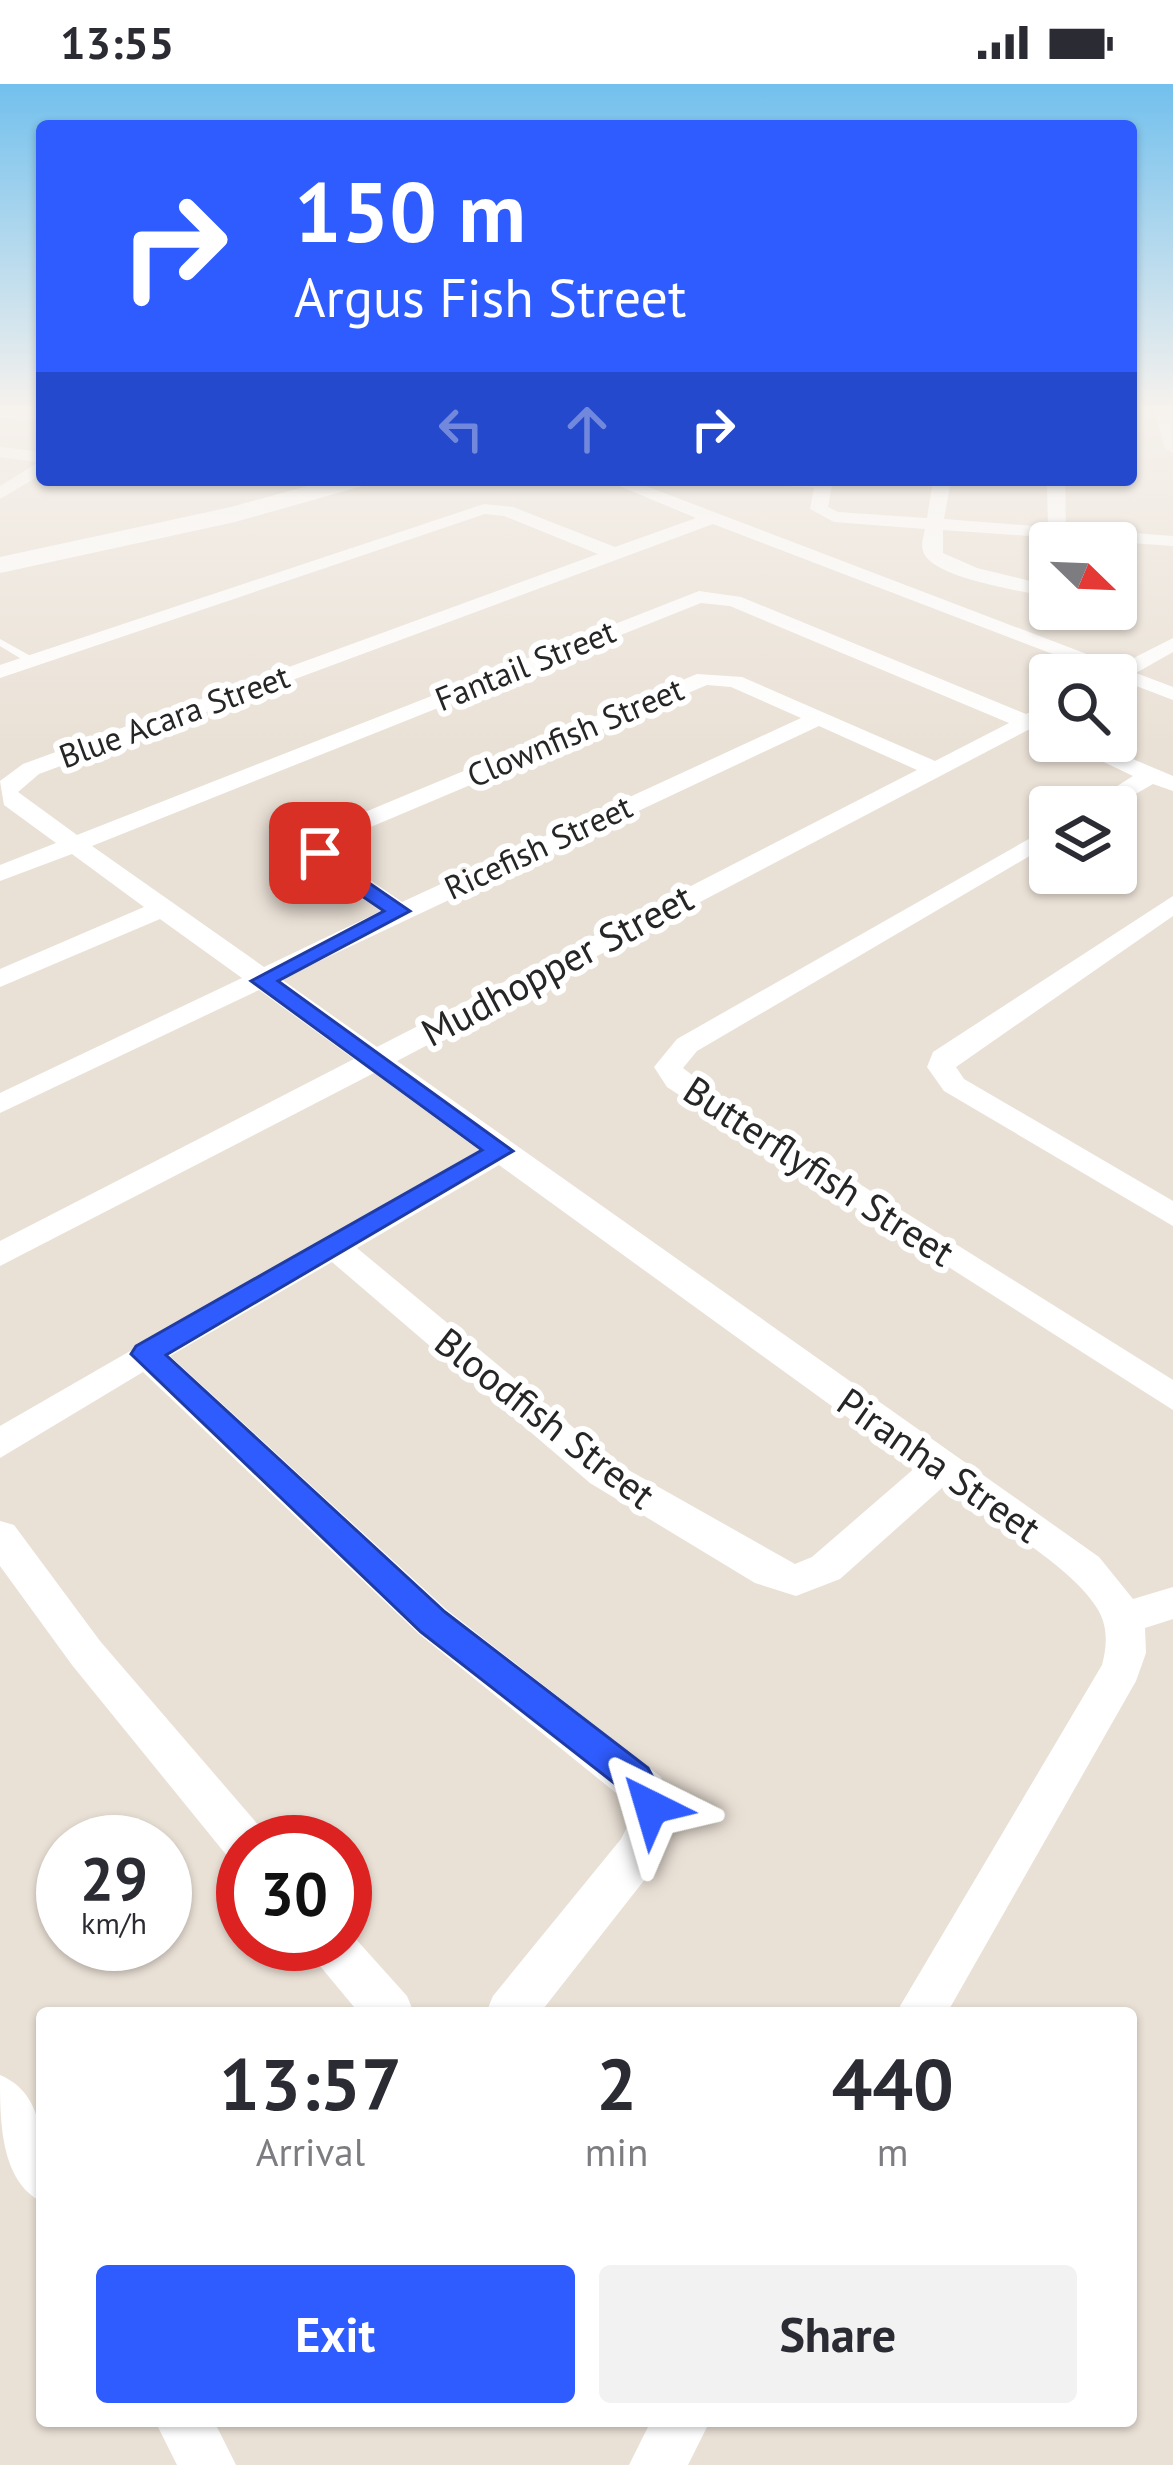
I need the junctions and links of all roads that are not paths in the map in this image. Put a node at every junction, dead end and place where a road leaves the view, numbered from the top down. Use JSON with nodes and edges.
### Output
{"nodes":[{"id":1,"x":204,"y":521,"type":"edge"},
{"id":2,"x":448,"y":521,"type":"edge"},
{"id":3,"x":532,"y":521,"type":"edge"},
{"id":4,"x":704,"y":521,"type":"edge"},
{"id":5,"x":720,"y":521,"type":"edge"},
{"id":6,"x":890,"y":521,"type":"edge"},
{"id":7,"x":937,"y":521,"type":"edge"},
{"id":8,"x":936,"y":526,"type":"junction"},
{"id":9,"x":1029,"y":531,"type":"edge"},
{"id":10,"x":1137,"y":539,"type":"edge"},
{"id":11,"x":1173,"y":541,"type":"edge"},
{"id":12,"x":615,"y":554,"type":"junction"},
{"id":13,"x":0,"y":565,"type":"edge"},
{"id":14,"x":1029,"y":600,"type":"edge"},
{"id":15,"x":1029,"y":621,"type":"edge"},
{"id":16,"x":1012,"y":633,"type":"junction"},
{"id":17,"x":0,"y":642,"type":"edge"},
{"id":18,"x":1173,"y":644,"type":"edge"},
{"id":19,"x":1066,"y":654,"type":"edge"},
{"id":20,"x":32,"y":661,"type":"junction"},
{"id":21,"x":1137,"y":664,"type":"edge"},
{"id":22,"x":0,"y":672,"type":"edge"},
{"id":23,"x":1137,"y":681,"type":"edge"},
{"id":24,"x":1173,"y":694,"type":"edge"},
{"id":25,"x":1029,"y":716,"type":"edge"},
{"id":26,"x":818,"y":718,"type":"junction"},
{"id":27,"x":1029,"y":727,"type":"edge"},
{"id":28,"x":1121,"y":762,"type":"edge"},
{"id":29,"x":933,"y":768,"type":"junction"},
{"id":30,"x":1162,"y":779,"type":"edge"},
{"id":31,"x":5,"y":782,"type":"edge"},
{"id":32,"x":76,"y":845,"type":"junction"},
{"id":33,"x":1029,"y":846,"type":"edge"},
{"id":34,"x":0,"y":874,"type":"edge"},
{"id":35,"x":1173,"y":904,"type":"edge"},
{"id":36,"x":163,"y":908,"type":"junction"},
{"id":37,"x":400,"y":911,"type":"junction"},
{"id":38,"x":0,"y":980,"type":"edge"},
{"id":39,"x":262,"y":981,"type":"junction"},
{"id":40,"x":376,"y":1060,"type":"junction"},
{"id":41,"x":0,"y":1104,"type":"edge"},
{"id":42,"x":500,"y":1151,"type":"junction"},
{"id":43,"x":1173,"y":1215,"type":"edge"},
{"id":44,"x":335,"y":1247,"type":"junction"},
{"id":45,"x":0,"y":1255,"type":"edge"},
{"id":46,"x":146,"y":1354,"type":"junction"},
{"id":47,"x":1173,"y":1396,"type":"edge"},
{"id":48,"x":0,"y":1444,"type":"edge"},
{"id":49,"x":942,"y":1466,"type":"junction"},
{"id":50,"x":0,"y":1536,"type":"edge"},
{"id":51,"x":1173,"y":1603,"type":"edge"},
{"id":52,"x":1124,"y":1618,"type":"junction"},
{"id":53,"x":221,"y":1815,"type":"edge"},
{"id":54,"x":354,"y":1971,"type":"edge"},
{"id":55,"x":385,"y":2007,"type":"edge"},
{"id":56,"x":515,"y":2007,"type":"edge"},
{"id":57,"x":924,"y":2007,"type":"edge"},
{"id":58,"x":0,"y":2100,"type":"edge"},
{"id":59,"x":36,"y":2165,"type":"edge"},
{"id":60,"x":186,"y":2427,"type":"edge"},
{"id":61,"x":679,"y":2427,"type":"edge"},
{"id":62,"x":208,"y":2465,"type":"edge"},
{"id":63,"x":657,"y":2465,"type":"edge"}],
"edges":[{"from":1,"to":13,"type":"street"},
{"from":2,"to":20,"type":"street"},
{"from":3,"to":12,"type":"street"},
{"from":4,"to":12,"type":"street","name":"Blue Acara Street"},
{"from":5,"to":16,"type":"street"},
{"from":6,"to":8,"type":"street"},
{"from":7,"to":8,"type":"street"},
{"from":8,"to":9,"type":"street"},
{"from":8,"to":14,"type":"street"},
{"from":10,"to":11,"type":"street"},
{"from":12,"to":31,"type":"street","name":"Blue Acara Street"},
{"from":15,"to":16,"type":"street"},
{"from":16,"to":19,"type":"street"},
{"from":17,"to":20,"type":"lane"},
{"from":18,"to":21,"type":"street"},
{"from":20,"to":22,"type":"street"},
{"from":23,"to":24,"type":"street"},
{"from":25,"to":32,"type":"street","name":"Fantail Street"},
{"from":26,"to":29,"type":"street","name":"Clownfish Street"},
{"from":26,"to":37,"type":"street","name":"Ricefish Street"},
{"from":26,"to":37,"type":"street","name":"Clownfish Street"},
{"from":27,"to":29,"type":"street","name":"Mudhopper Street"},
{"from":28,"to":30,"type":"street"},
{"from":29,"to":40,"type":"street","name":"Mudhopper Street"},
{"from":31,"to":32,"type":"street","name":"Blue Acara Street"},
{"from":32,"to":34,"type":"street","name":"Fantail Street"},
{"from":32,"to":36,"type":"street","name":"Blue Acara Street"},
{"from":33,"to":47,"type":"street","name":"Butterflyfish Street"},
{"from":35,"to":43,"type":"street"},
{"from":36,"to":38,"type":"street"},
{"from":36,"to":39,"type":"street","name":"Blue Acara Street"},
{"from":37,"to":39,"type":"street","name":"Ricefish Street"},
{"from":39,"to":40,"type":"street","name":"Blue Acara Street"},
{"from":39,"to":41,"type":"street","name":"Ricefish Street"},
{"from":40,"to":42,"type":"street","name":"Piranha Street"},
{"from":40,"to":45,"type":"street","name":"Mudhopper Street"},
{"from":42,"to":44,"type":"street"},
{"from":42,"to":49,"type":"street","name":"Piranha Street"},
{"from":44,"to":46,"type":"street"},
{"from":44,"to":49,"type":"street","name":"Bloodfish Street"},
{"from":46,"to":48,"type":"street"},
{"from":46,"to":56,"type":"street"},
{"from":49,"to":52,"type":"street","name":"Piranha Street"},
{"from":50,"to":53,"type":"street"},
{"from":51,"to":52,"type":"street"},
{"from":52,"to":57,"type":"street"},
{"from":54,"to":55,"type":"street"},
{"from":58,"to":59,"type":"street"},
{"from":60,"to":62,"type":"street"},
{"from":61,"to":63,"type":"street"}]}
